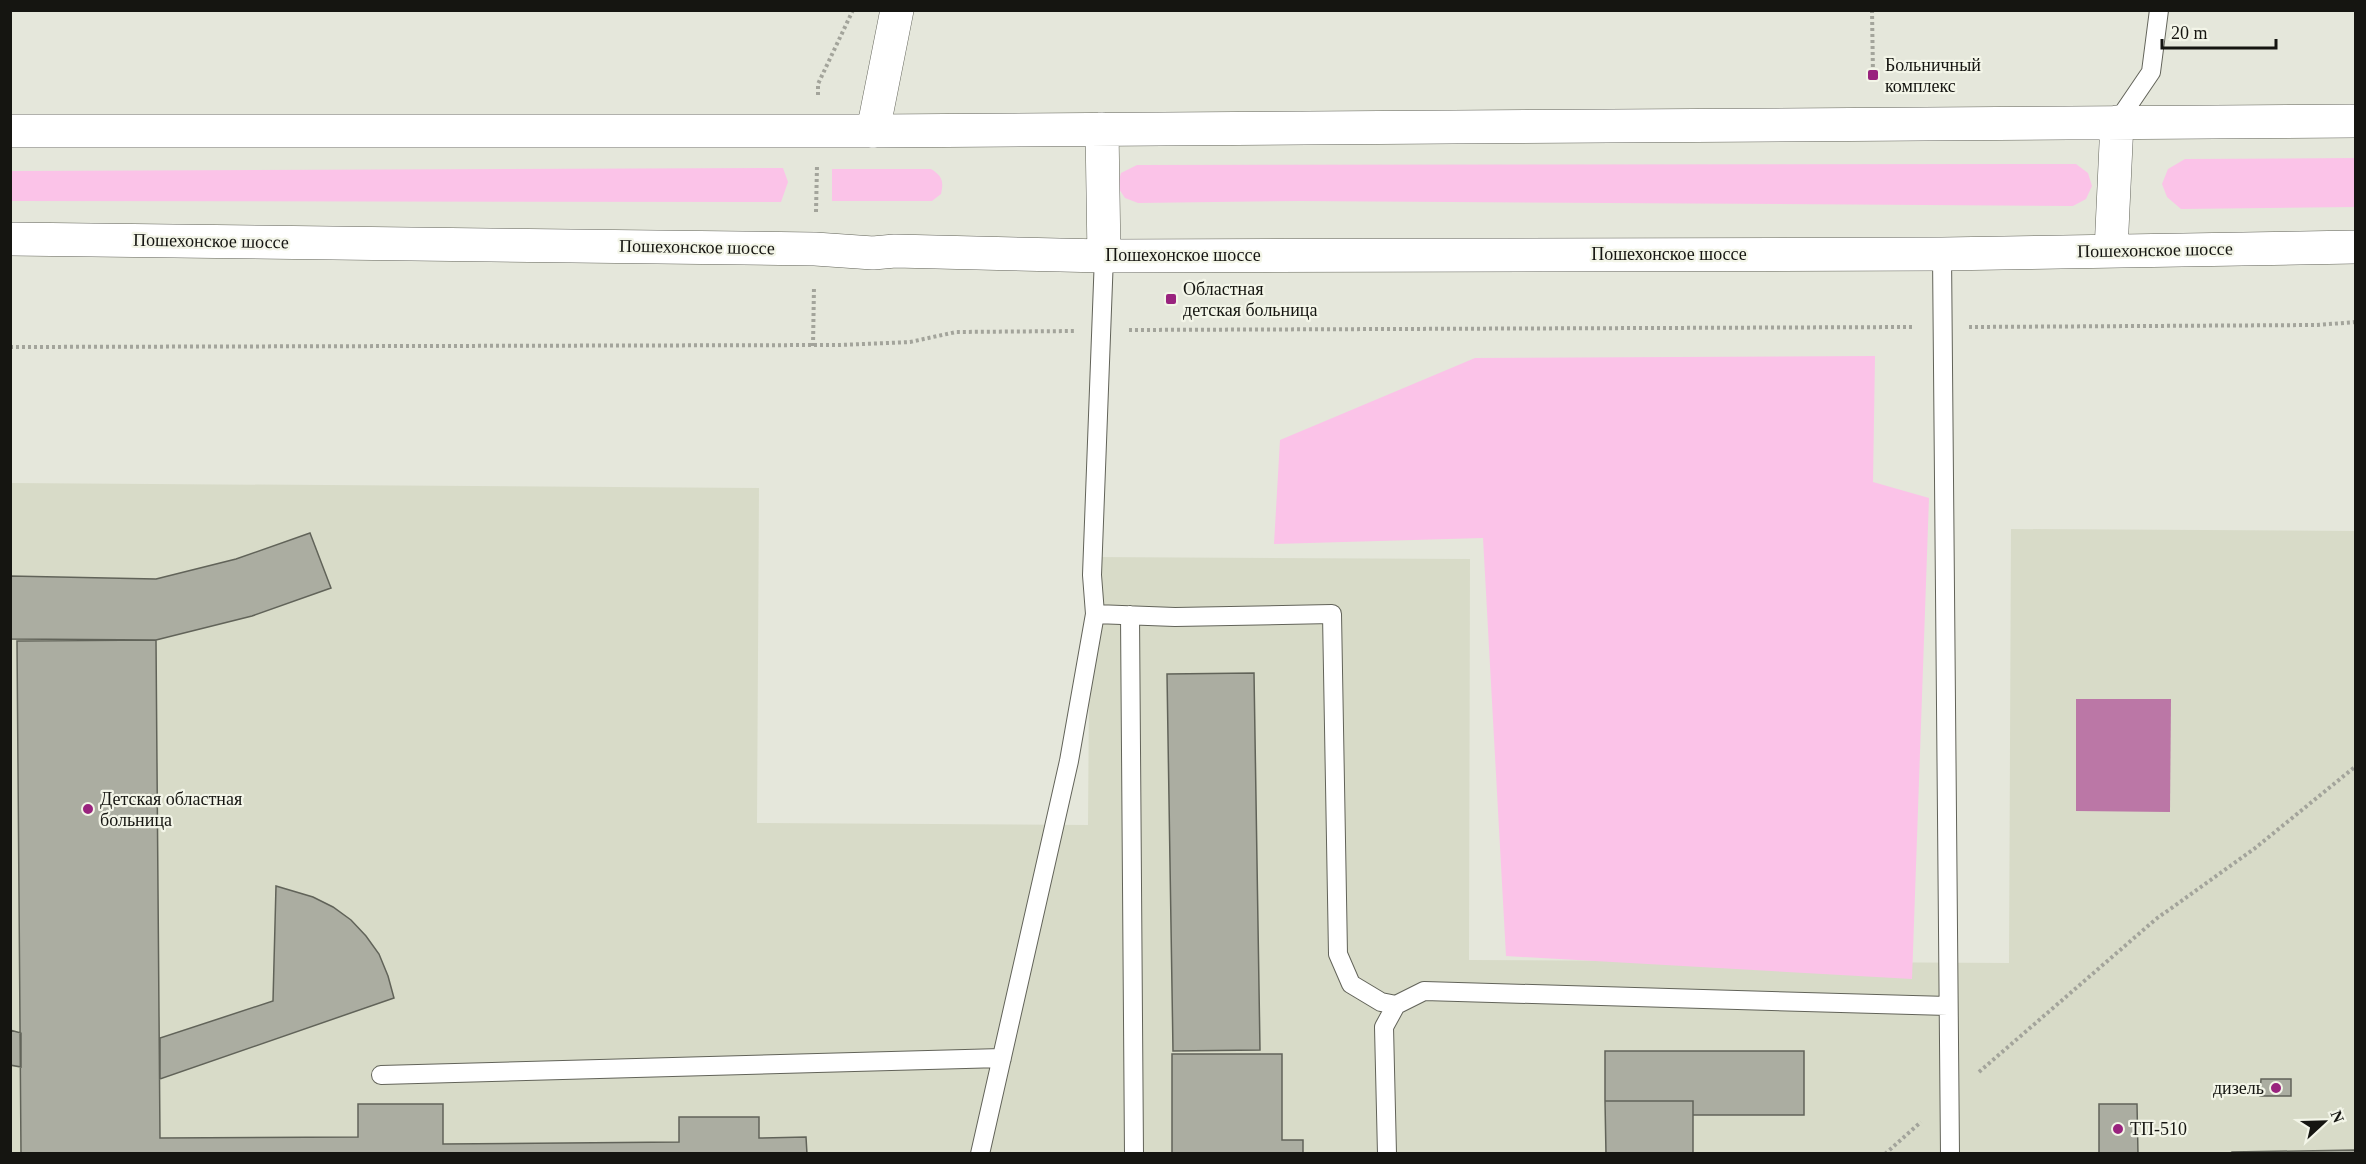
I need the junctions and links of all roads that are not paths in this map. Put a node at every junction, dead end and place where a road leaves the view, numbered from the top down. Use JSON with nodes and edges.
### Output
{"nodes":[{"id":1,"x":897,"y":10,"type":"edge"},
{"id":2,"x":2159,"y":10,"type":"edge"},
{"id":3,"x":2355,"y":121,"type":"edge"},
{"id":4,"x":2117,"y":122,"type":"junction"},
{"id":5,"x":1101,"y":129,"type":"junction"},
{"id":6,"x":10,"y":131,"type":"edge"},
{"id":7,"x":873,"y":131,"type":"junction"},
{"id":8,"x":10,"y":239,"type":"edge"},
{"id":9,"x":2355,"y":247,"type":"edge"},
{"id":10,"x":2111,"y":251,"type":"junction"},
{"id":11,"x":1942,"y":254,"type":"junction"},
{"id":12,"x":1104,"y":256,"type":"junction"},
{"id":13,"x":1095,"y":614,"type":"junction"},
{"id":14,"x":1130,"y":615,"type":"junction"},
{"id":15,"x":1396,"y":1005,"type":"junction"},
{"id":16,"x":1948,"y":1006,"type":"junction"},
{"id":17,"x":1002,"y":1058,"type":"junction"},
{"id":18,"x":381,"y":1075,"type":"dead end"},
{"id":19,"x":980,"y":1154,"type":"edge"},
{"id":20,"x":1134,"y":1154,"type":"edge"},
{"id":21,"x":1387,"y":1154,"type":"edge"},
{"id":22,"x":1950,"y":1154,"type":"edge"}],
"edges":[{"from":1,"to":7,"type":"main road"},
{"from":2,"to":4,"type":"lane"},
{"from":3,"to":4,"type":"main road"},
{"from":4,"to":5,"type":"main road"},
{"from":4,"to":10,"type":"main road"},
{"from":5,"to":7,"type":"main road"},
{"from":5,"to":12,"type":"main road"},
{"from":6,"to":7,"type":"main road"},
{"from":8,"to":12,"type":"main road","name":"Пошехонское шоссе"},
{"from":9,"to":10,"type":"main road","name":"Пошехонское шоссе"},
{"from":10,"to":11,"type":"main road","name":"Пошехонское шоссе"},
{"from":11,"to":12,"type":"main road","name":"Пошехонское шоссе"},
{"from":11,"to":16,"type":"lane"},
{"from":12,"to":13,"type":"lane"},
{"from":13,"to":14,"type":"lane"},
{"from":13,"to":17,"type":"lane"},
{"from":14,"to":15,"type":"lane"},
{"from":14,"to":20,"type":"lane"},
{"from":15,"to":16,"type":"lane"},
{"from":15,"to":21,"type":"lane"},
{"from":16,"to":22,"type":"lane"},
{"from":17,"to":18,"type":"lane"},
{"from":17,"to":19,"type":"lane"}]}
